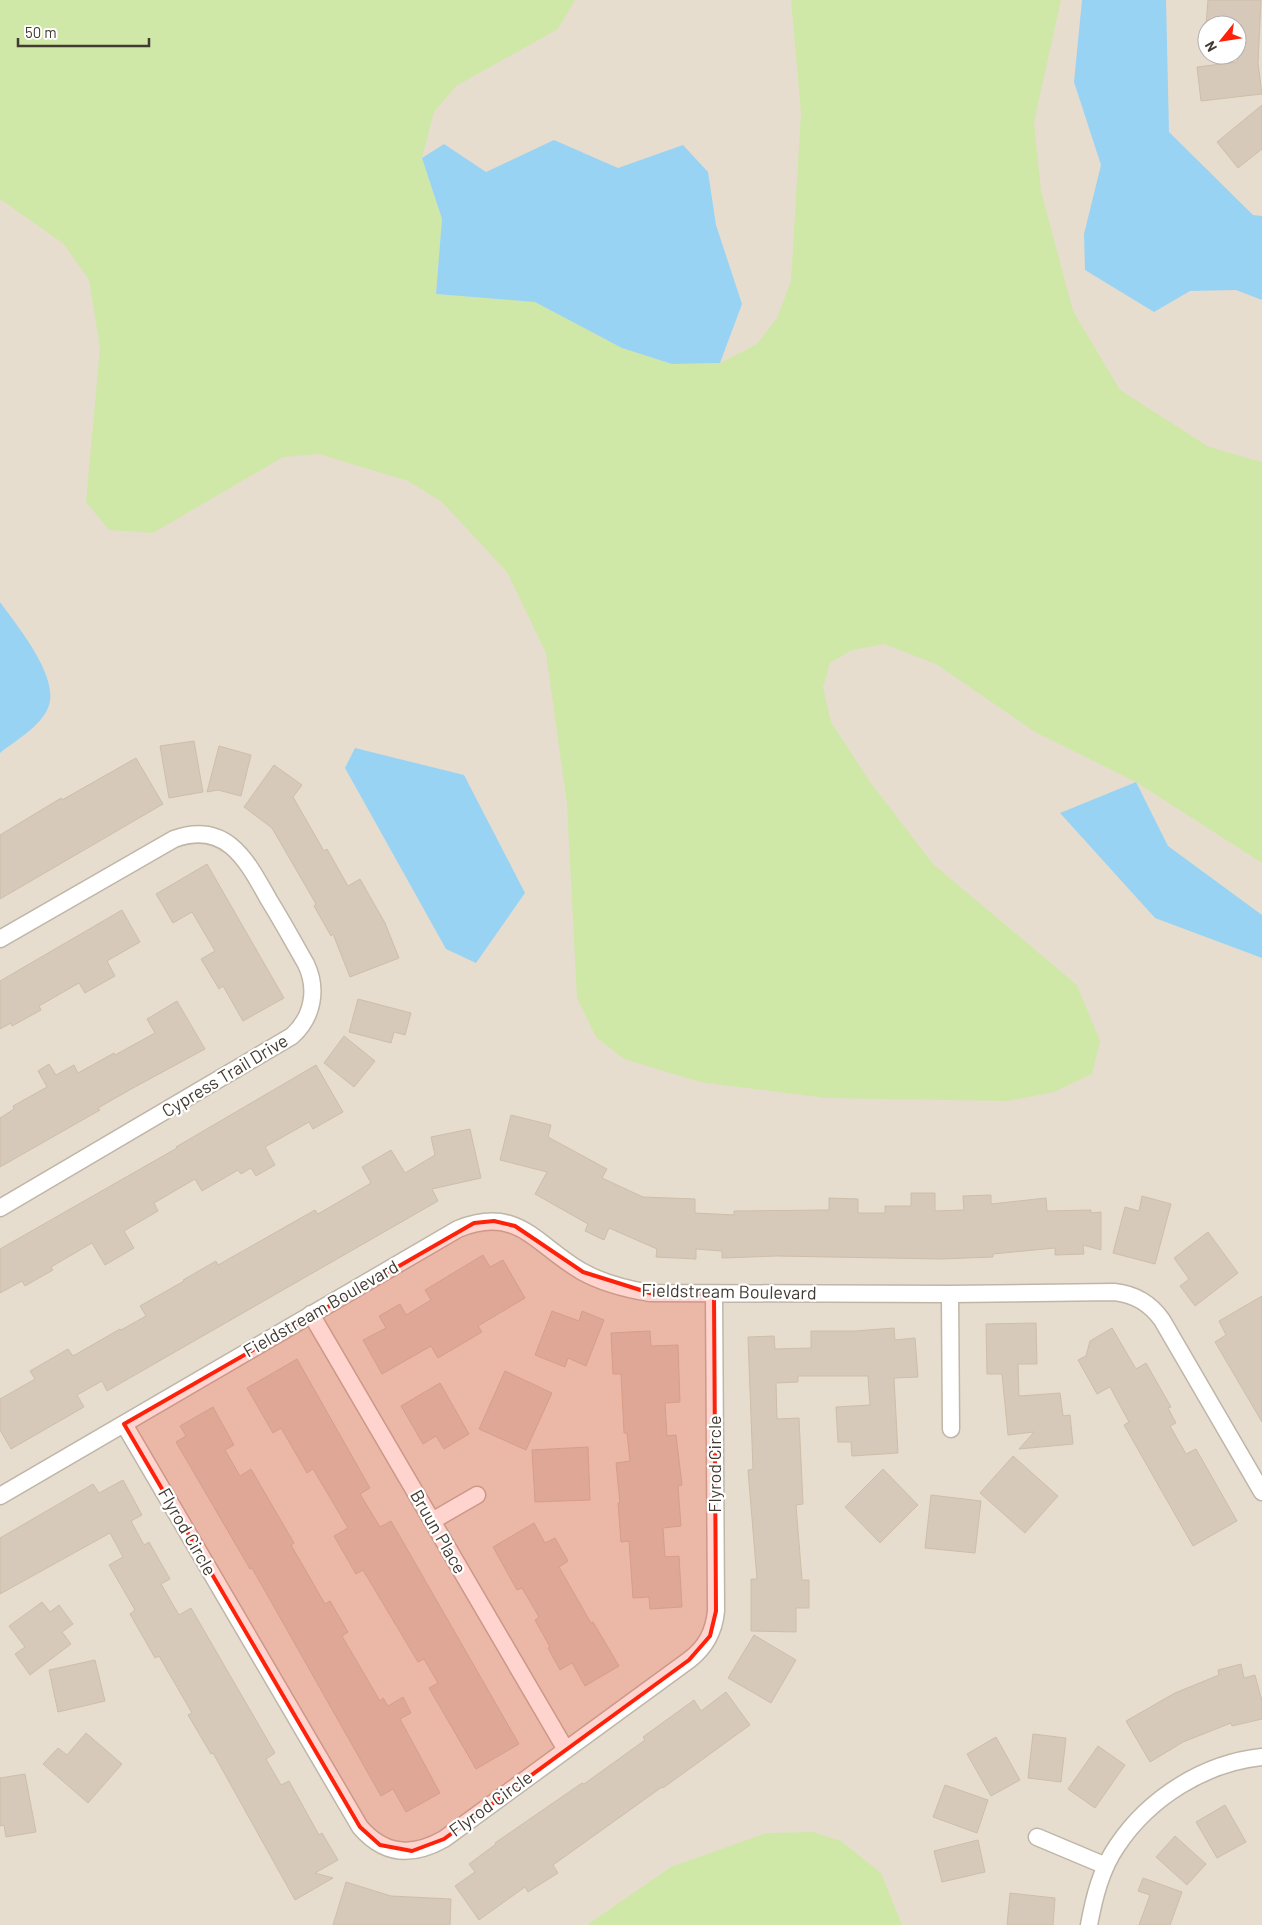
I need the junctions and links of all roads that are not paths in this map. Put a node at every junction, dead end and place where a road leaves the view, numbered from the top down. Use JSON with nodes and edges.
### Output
{"nodes":[{"id":1,"x":0,"y":939,"type":"edge"},
{"id":2,"x":0,"y":1208,"type":"edge"},
{"id":3,"x":714,"y":1294,"type":"junction"},
{"id":4,"x":950,"y":1294,"type":"junction"},
{"id":5,"x":311,"y":1314,"type":"junction"},
{"id":6,"x":124,"y":1424,"type":"junction"},
{"id":7,"x":951,"y":1429,"type":"dead end"},
{"id":8,"x":1262,"y":1492,"type":"edge"},
{"id":9,"x":0,"y":1496,"type":"edge"},
{"id":10,"x":477,"y":1496,"type":"dead end"},
{"id":11,"x":432,"y":1521,"type":"junction"},
{"id":12,"x":566,"y":1750,"type":"junction"},
{"id":13,"x":1262,"y":1757,"type":"edge"},
{"id":14,"x":1037,"y":1837,"type":"dead end"},
{"id":15,"x":1106,"y":1866,"type":"junction"},
{"id":16,"x":1089,"y":1925,"type":"edge"}],
"edges":[{"from":1,"to":2,"type":"street","name":"Cypress Trail Drive"},
{"from":3,"to":4,"type":"street","name":"Fieldstream Boulevard"},
{"from":3,"to":5,"type":"street","name":"Fieldstream Boulevard"},
{"from":3,"to":12,"type":"street","name":"Flyrod Circle"},
{"from":4,"to":7,"type":"street"},
{"from":4,"to":8,"type":"street","name":"Fieldstream Boulevard"},
{"from":5,"to":6,"type":"street","name":"Fieldstream Boulevard"},
{"from":5,"to":11,"type":"street","name":"Bruun Place"},
{"from":6,"to":9,"type":"street","name":"Fieldstream Boulevard"},
{"from":6,"to":12,"type":"street","name":"Flyrod Circle"},
{"from":10,"to":11,"type":"street"},
{"from":11,"to":12,"type":"street","name":"Bruun Place"},
{"from":13,"to":15,"type":"street"},
{"from":14,"to":15,"type":"street"},
{"from":15,"to":16,"type":"street"}]}
